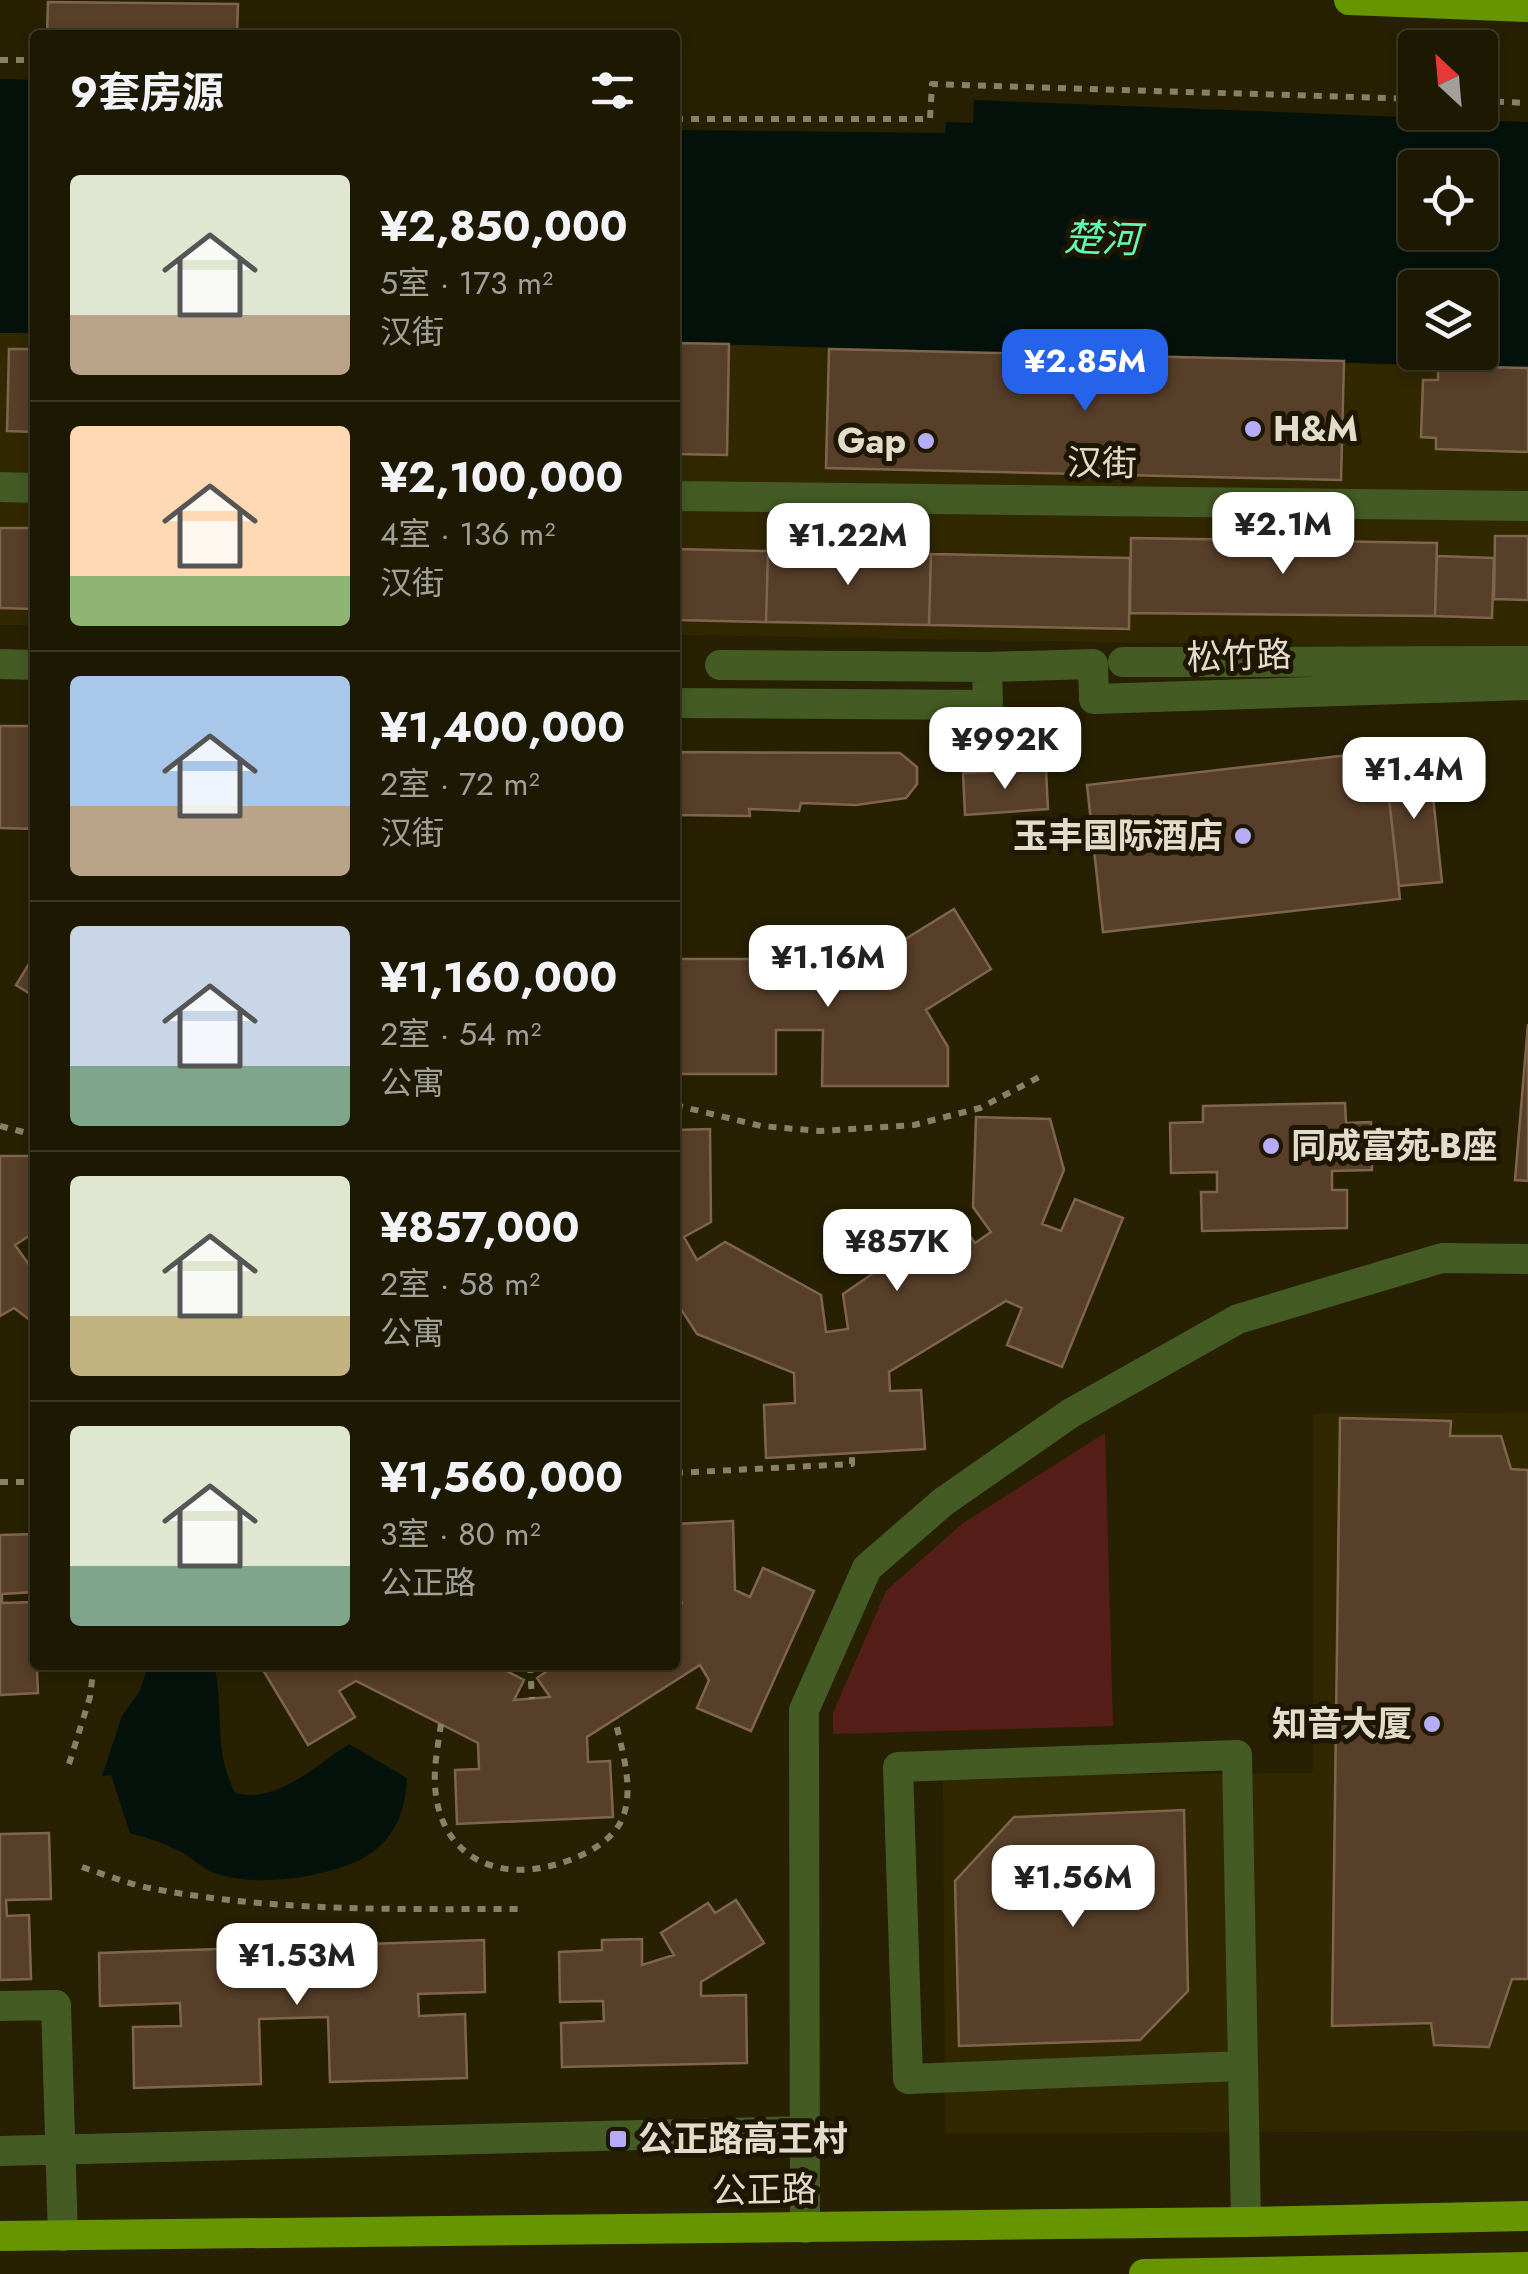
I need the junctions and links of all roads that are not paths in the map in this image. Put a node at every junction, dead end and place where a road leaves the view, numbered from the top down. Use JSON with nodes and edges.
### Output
{"nodes":[{"id":1,"x":1349,"y":0,"type":"edge"},
{"id":2,"x":1528,"y":7,"type":"edge"},
{"id":3,"x":0,"y":487,"type":"edge"},
{"id":4,"x":30,"y":488,"type":"edge"},
{"id":5,"x":680,"y":496,"type":"edge"},
{"id":6,"x":1528,"y":506,"type":"edge"},
{"id":7,"x":1528,"y":661,"type":"edge"},
{"id":8,"x":1123,"y":662,"type":"dead end"},
{"id":9,"x":0,"y":664,"type":"edge"},
{"id":10,"x":30,"y":665,"type":"edge"},
{"id":11,"x":720,"y":666,"type":"dead end"},
{"id":12,"x":987,"y":667,"type":"junction"},
{"id":13,"x":1528,"y":684,"type":"edge"},
{"id":14,"x":680,"y":703,"type":"edge"},
{"id":15,"x":1528,"y":1259,"type":"edge"},
{"id":16,"x":0,"y":2006,"type":"edge"},
{"id":17,"x":1243,"y":2066,"type":"junction"},
{"id":18,"x":804,"y":2131,"type":"junction"},
{"id":19,"x":60,"y":2150,"type":"junction"},
{"id":20,"x":0,"y":2152,"type":"edge"},
{"id":21,"x":1528,"y":2216,"type":"edge"},
{"id":22,"x":1246,"y":2222,"type":"junction"},
{"id":23,"x":805,"y":2228,"type":"junction"},
{"id":24,"x":0,"y":2236,"type":"edge"},
{"id":25,"x":62,"y":2236,"type":"junction"},
{"id":26,"x":1528,"y":2266,"type":"edge"},
{"id":27,"x":1144,"y":2274,"type":"edge"}],
"edges":[{"from":1,"to":2,"type":"main road"},
{"from":3,"to":4,"type":"street"},
{"from":5,"to":6,"type":"street","name":"汉街"},
{"from":7,"to":8,"type":"street"},
{"from":9,"to":10,"type":"street"},
{"from":11,"to":12,"type":"street"},
{"from":12,"to":13,"type":"street","name":"松竹路"},
{"from":12,"to":14,"type":"street"},
{"from":15,"to":18,"type":"street"},
{"from":16,"to":19,"type":"street"},
{"from":17,"to":17,"type":"street"},
{"from":17,"to":22,"type":"street"},
{"from":18,"to":19,"type":"street"},
{"from":18,"to":23,"type":"street"},
{"from":19,"to":20,"type":"street"},
{"from":19,"to":25,"type":"street"},
{"from":21,"to":22,"type":"main road","name":"公正路"},
{"from":22,"to":23,"type":"main road","name":"公正路"},
{"from":23,"to":25,"type":"main road","name":"公正路"},
{"from":24,"to":25,"type":"main road","name":"公正路"},
{"from":26,"to":27,"type":"main road"}]}
